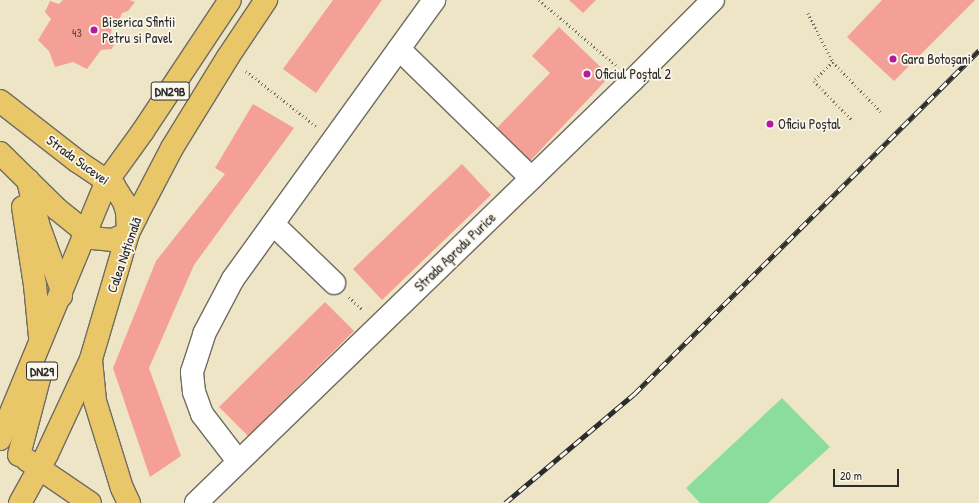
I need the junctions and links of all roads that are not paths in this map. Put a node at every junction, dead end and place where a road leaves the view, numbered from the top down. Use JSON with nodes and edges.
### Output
{"nodes":[{"id":1,"x":230,"y":0,"type":"edge"},
{"id":2,"x":266,"y":0,"type":"edge"},
{"id":3,"x":434,"y":0,"type":"edge"},
{"id":4,"x":713,"y":0,"type":"edge"},
{"id":5,"x":399,"y":50,"type":"junction"},
{"id":6,"x":0,"y":100,"type":"edge"},
{"id":7,"x":0,"y":153,"type":"edge"},
{"id":8,"x":24,"y":176,"type":"junction"},
{"id":9,"x":531,"y":178,"type":"junction"},
{"id":10,"x":107,"y":181,"type":"junction"},
{"id":11,"x":274,"y":224,"type":"junction"},
{"id":12,"x":86,"y":233,"type":"junction"},
{"id":13,"x":128,"y":233,"type":"junction"},
{"id":14,"x":334,"y":283,"type":"road end"},
{"id":15,"x":61,"y":288,"type":"junction"},
{"id":16,"x":40,"y":340,"type":"junction"},
{"id":17,"x":91,"y":359,"type":"junction"},
{"id":18,"x":0,"y":439,"type":"edge"},
{"id":19,"x":0,"y":445,"type":"edge"},
{"id":20,"x":19,"y":455,"type":"junction"},
{"id":21,"x":238,"y":460,"type":"junction"},
{"id":22,"x":40,"y":468,"type":"junction"},
{"id":23,"x":20,"y":503,"type":"edge"},
{"id":24,"x":90,"y":503,"type":"edge"},
{"id":25,"x":129,"y":503,"type":"edge"},
{"id":26,"x":196,"y":503,"type":"edge"}],
"edges":[{"from":1,"to":10,"type":"main road","number":"DN29B"},
{"from":2,"to":13,"type":"main road","name":"Calea Națională","number":"DN29B"},
{"from":3,"to":5,"type":"street"},
{"from":4,"to":9,"type":"street","name":"Strada Aprodu Purice"},
{"from":5,"to":9,"type":"street"},
{"from":5,"to":11,"type":"street"},
{"from":6,"to":10,"type":"main road","name":"Strada Sucevei"},
{"from":7,"to":8,"type":"main road"},
{"from":8,"to":12,"type":"main road"},
{"from":8,"to":15,"type":"main road","number":"DN29"},
{"from":8,"to":16,"type":"main road","number":"DN29"},
{"from":9,"to":21,"type":"street","name":"Strada Aprodu Purice"},
{"from":10,"to":12,"type":"main road","number":"DN29B"},
{"from":10,"to":13,"type":"main road","name":"Strada Sucevei"},
{"from":11,"to":14,"type":"street"},
{"from":11,"to":21,"type":"street"},
{"from":12,"to":13,"type":"main road"},
{"from":12,"to":15,"type":"main road","number":"DN29B"},
{"from":13,"to":17,"type":"main road","name":"Calea Națională"},
{"from":15,"to":16,"type":"main road","number":"DN29B"},
{"from":15,"to":20,"type":"main road","number":"DN29"},
{"from":16,"to":18,"type":"main road","number":"DN29"},
{"from":17,"to":22,"type":"main road","name":"Calea Națională"},
{"from":17,"to":25,"type":"main road"},
{"from":19,"to":20,"type":"main road"},
{"from":20,"to":22,"type":"main road"},
{"from":21,"to":26,"type":"street","name":"Strada Aprodu Purice"},
{"from":22,"to":23,"type":"main road","name":"Calea Națională"},
{"from":22,"to":24,"type":"main road"}]}
